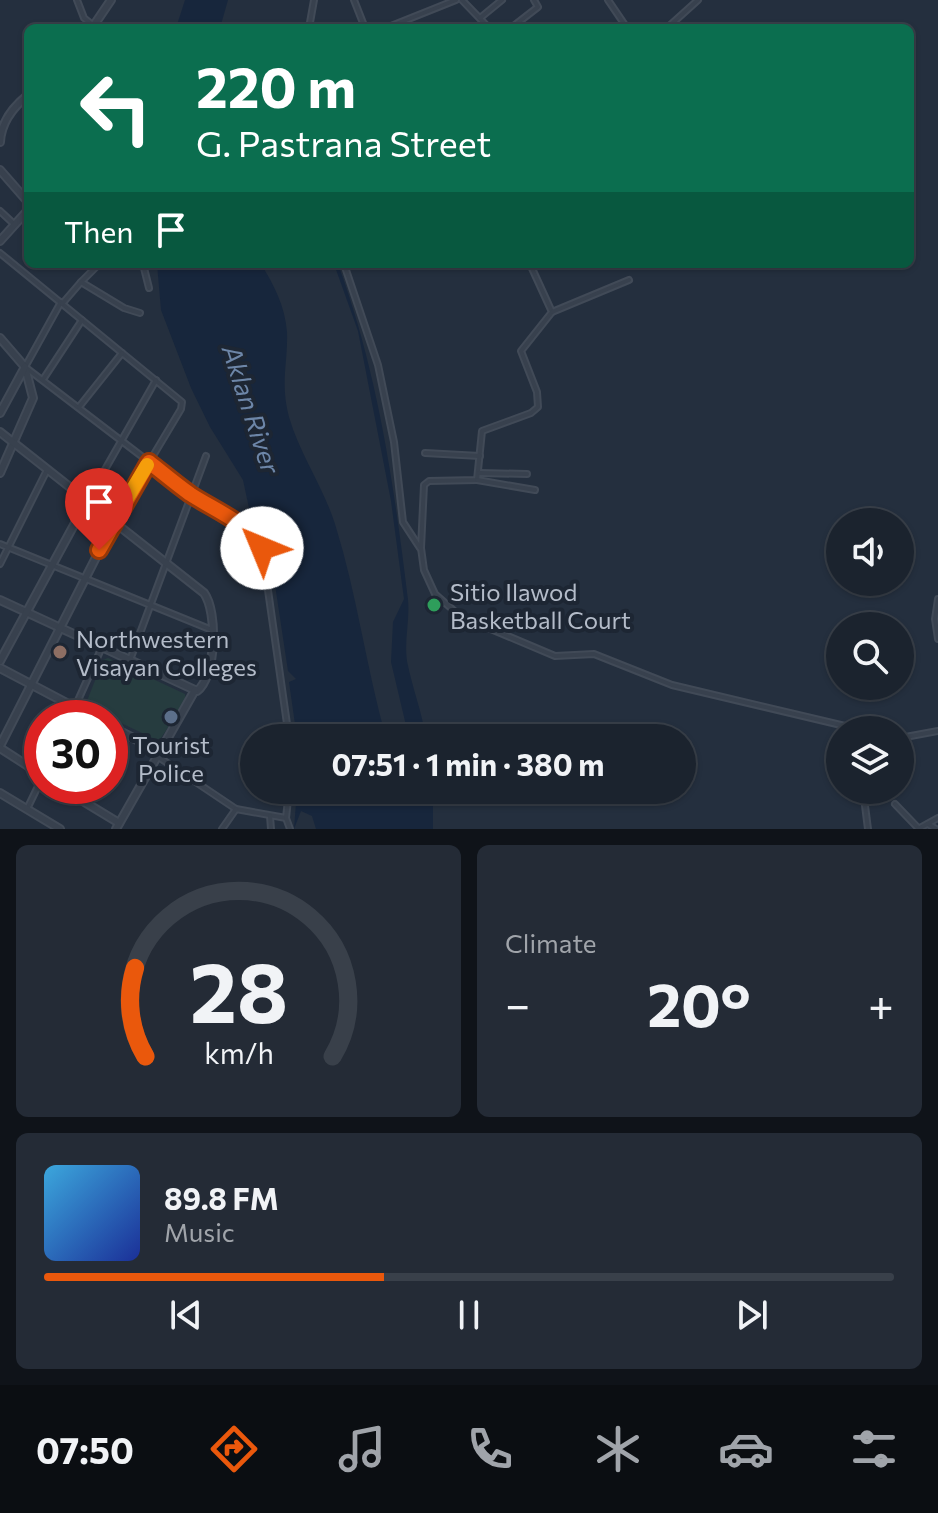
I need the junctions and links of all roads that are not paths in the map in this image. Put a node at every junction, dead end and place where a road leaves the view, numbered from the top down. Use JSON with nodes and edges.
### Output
{"nodes":[{"id":1,"x":77,"y":0,"type":"edge"},
{"id":2,"x":111,"y":0,"type":"edge"},
{"id":3,"x":314,"y":0,"type":"edge"},
{"id":4,"x":354,"y":0,"type":"edge"},
{"id":5,"x":459,"y":0,"type":"edge"},
{"id":6,"x":502,"y":0,"type":"edge"},
{"id":7,"x":534,"y":0,"type":"edge"},
{"id":8,"x":608,"y":0,"type":"edge"},
{"id":9,"x":698,"y":0,"type":"edge"},
{"id":10,"x":447,"y":2,"type":"edge"},
{"id":11,"x":480,"y":18,"type":"junction"},
{"id":12,"x":90,"y":24,"type":"edge"},
{"id":13,"x":95,"y":24,"type":"edge"},
{"id":14,"x":310,"y":24,"type":"edge"},
{"id":15,"x":363,"y":24,"type":"edge"},
{"id":16,"x":395,"y":24,"type":"edge"},
{"id":17,"x":485,"y":24,"type":"edge"},
{"id":18,"x":516,"y":24,"type":"edge"},
{"id":19,"x":624,"y":24,"type":"edge"},
{"id":20,"x":671,"y":24,"type":"edge"},
{"id":21,"x":24,"y":98,"type":"edge"},
{"id":22,"x":0,"y":142,"type":"edge"},
{"id":23,"x":0,"y":170,"type":"edge"},
{"id":24,"x":24,"y":197,"type":"edge"},
{"id":25,"x":0,"y":211,"type":"edge"},
{"id":26,"x":24,"y":214,"type":"edge"},
{"id":27,"x":14,"y":224,"type":"junction"},
{"id":28,"x":0,"y":241,"type":"edge"},
{"id":29,"x":0,"y":253,"type":"edge"},
{"id":30,"x":95,"y":268,"type":"edge"},
{"id":31,"x":144,"y":268,"type":"edge"},
{"id":32,"x":345,"y":268,"type":"edge"},
{"id":33,"x":532,"y":268,"type":"edge"},
{"id":34,"x":629,"y":280,"type":"dead end"},
{"id":35,"x":81,"y":282,"type":"junction"},
{"id":36,"x":149,"y":288,"type":"dead end"},
{"id":37,"x":62,"y":303,"type":"junction"},
{"id":38,"x":552,"y":312,"type":"junction"},
{"id":39,"x":140,"y":313,"type":"dead end"},
{"id":40,"x":82,"y":320,"type":"junction"},
{"id":41,"x":0,"y":338,"type":"edge"},
{"id":42,"x":122,"y":353,"type":"junction"},
{"id":43,"x":25,"y":367,"type":"junction"},
{"id":44,"x":44,"y":378,"type":"junction"},
{"id":45,"x":156,"y":380,"type":"junction"},
{"id":46,"x":79,"y":407,"type":"junction"},
{"id":47,"x":0,"y":413,"type":"edge"},
{"id":48,"x":0,"y":432,"type":"edge"},
{"id":49,"x":121,"y":441,"type":"junction"},
{"id":50,"x":14,"y":444,"type":"junction"},
{"id":51,"x":425,"y":453,"type":"dead end"},
{"id":52,"x":206,"y":456,"type":"dead end"},
{"id":53,"x":480,"y":456,"type":"junction"},
{"id":54,"x":149,"y":462,"type":"junction"},
{"id":55,"x":47,"y":470,"type":"junction"},
{"id":56,"x":0,"y":473,"type":"edge"},
{"id":57,"x":479,"y":473,"type":"junction"},
{"id":58,"x":527,"y":474,"type":"dead end"},
{"id":59,"x":477,"y":480,"type":"junction"},
{"id":60,"x":535,"y":490,"type":"dead end"},
{"id":61,"x":191,"y":494,"type":"junction"},
{"id":62,"x":87,"y":501,"type":"junction"},
{"id":63,"x":114,"y":522,"type":"junction"},
{"id":64,"x":0,"y":544,"type":"edge"},
{"id":65,"x":8,"y":547,"type":"junction"},
{"id":66,"x":421,"y":548,"type":"junction"},
{"id":67,"x":166,"y":562,"type":"junction"},
{"id":68,"x":0,"y":564,"type":"edge"},
{"id":69,"x":52,"y":565,"type":"junction"},
{"id":70,"x":85,"y":579,"type":"junction"},
{"id":71,"x":938,"y":599,"type":"edge"},
{"id":72,"x":0,"y":600,"type":"edge"},
{"id":73,"x":150,"y":605,"type":"junction"},
{"id":74,"x":27,"y":611,"type":"junction"},
{"id":75,"x":60,"y":627,"type":"junction"},
{"id":76,"x":214,"y":631,"type":"junction"},
{"id":77,"x":938,"y":639,"type":"edge"},
{"id":78,"x":102,"y":647,"type":"junction"},
{"id":79,"x":130,"y":660,"type":"junction"},
{"id":80,"x":0,"y":661,"type":"edge"},
{"id":81,"x":0,"y":668,"type":"edge"},
{"id":82,"x":31,"y":684,"type":"junction"},
{"id":83,"x":196,"y":691,"type":"junction"},
{"id":84,"x":62,"y":700,"type":"edge"},
{"id":85,"x":78,"y":700,"type":"edge"},
{"id":86,"x":287,"y":724,"type":"edge"},
{"id":87,"x":826,"y":724,"type":"edge"},
{"id":88,"x":938,"y":731,"type":"edge"},
{"id":89,"x":914,"y":735,"type":"edge"},
{"id":90,"x":128,"y":736,"type":"edge"},
{"id":91,"x":0,"y":747,"type":"edge"},
{"id":92,"x":159,"y":754,"type":"junction"},
{"id":93,"x":24,"y":764,"type":"edge"},
{"id":94,"x":0,"y":793,"type":"edge"},
{"id":95,"x":29,"y":804,"type":"edge"},
{"id":96,"x":85,"y":804,"type":"edge"},
{"id":97,"x":288,"y":804,"type":"edge"},
{"id":98,"x":865,"y":804,"type":"edge"},
{"id":99,"x":895,"y":804,"type":"dead end"},
{"id":100,"x":27,"y":809,"type":"junction"},
{"id":101,"x":236,"y":809,"type":"junction"},
{"id":102,"x":270,"y":816,"type":"junction"},
{"id":103,"x":286,"y":818,"type":"junction"},
{"id":104,"x":938,"y":818,"type":"edge"},
{"id":105,"x":928,"y":824,"type":"junction"},
{"id":106,"x":117,"y":826,"type":"edge"},
{"id":107,"x":60,"y":829,"type":"edge"},
{"id":108,"x":222,"y":829,"type":"edge"},
{"id":109,"x":271,"y":829,"type":"edge"},
{"id":110,"x":290,"y":829,"type":"edge"},
{"id":111,"x":868,"y":829,"type":"edge"},
{"id":112,"x":919,"y":829,"type":"edge"},
{"id":113,"x":936,"y":829,"type":"edge"}],
"edges":[{"from":1,"to":12,"type":"street"},
{"from":2,"to":13,"type":"street"},
{"from":3,"to":14,"type":"street"},
{"from":4,"to":15,"type":"street"},
{"from":5,"to":10,"type":"street"},
{"from":5,"to":11,"type":"street"},
{"from":6,"to":11,"type":"street"},
{"from":7,"to":18,"type":"street"},
{"from":8,"to":19,"type":"street"},
{"from":9,"to":20,"type":"street"},
{"from":10,"to":16,"type":"street"},
{"from":11,"to":17,"type":"street"},
{"from":21,"to":22,"type":"street"},
{"from":23,"to":24,"type":"street"},
{"from":25,"to":27,"type":"street"},
{"from":26,"to":27,"type":"street"},
{"from":27,"to":28,"type":"street"},
{"from":29,"to":37,"type":"street"},
{"from":30,"to":35,"type":"street"},
{"from":31,"to":36,"type":"street"},
{"from":32,"to":66,"type":"street"},
{"from":33,"to":38,"type":"street"},
{"from":34,"to":38,"type":"street"},
{"from":35,"to":37,"type":"street"},
{"from":35,"to":39,"type":"street"},
{"from":37,"to":40,"type":"street"},
{"from":37,"to":43,"type":"street"},
{"from":38,"to":53,"type":"street"},
{"from":40,"to":42,"type":"street"},
{"from":40,"to":44,"type":"street"},
{"from":41,"to":43,"type":"street"},
{"from":42,"to":45,"type":"street"},
{"from":42,"to":46,"type":"street"},
{"from":43,"to":44,"type":"street"},
{"from":43,"to":47,"type":"street"},
{"from":43,"to":50,"type":"street"},
{"from":44,"to":46,"type":"street"},
{"from":45,"to":49,"type":"street"},
{"from":45,"to":54,"type":"street"},
{"from":46,"to":49,"type":"street"},
{"from":48,"to":50,"type":"street"},
{"from":49,"to":54,"type":"street"},
{"from":49,"to":62,"type":"street"},
{"from":50,"to":55,"type":"street"},
{"from":50,"to":56,"type":"street"},
{"from":51,"to":53,"type":"street"},
{"from":52,"to":61,"type":"street"},
{"from":53,"to":57,"type":"street"},
{"from":54,"to":61,"type":"street"},
{"from":54,"to":63,"type":"street"},
{"from":55,"to":62,"type":"street"},
{"from":55,"to":65,"type":"street"},
{"from":57,"to":58,"type":"street"},
{"from":57,"to":59,"type":"street"},
{"from":59,"to":60,"type":"street"},
{"from":59,"to":66,"type":"street"},
{"from":61,"to":67,"type":"street"},
{"from":61,"to":86,"type":"street"},
{"from":62,"to":63,"type":"street"},
{"from":62,"to":69,"type":"street"},
{"from":63,"to":67,"type":"street"},
{"from":63,"to":70,"type":"street"},
{"from":64,"to":65,"type":"street"},
{"from":65,"to":68,"type":"street"},
{"from":65,"to":69,"type":"street"},
{"from":66,"to":87,"type":"street"},
{"from":67,"to":73,"type":"street"},
{"from":67,"to":76,"type":"street"},
{"from":69,"to":70,"type":"street"},
{"from":69,"to":74,"type":"street"},
{"from":70,"to":73,"type":"street"},
{"from":70,"to":75,"type":"street"},
{"from":71,"to":77,"type":"street"},
{"from":72,"to":74,"type":"street"},
{"from":73,"to":76,"type":"street"},
{"from":73,"to":79,"type":"street"},
{"from":74,"to":75,"type":"street"},
{"from":74,"to":80,"type":"street"},
{"from":75,"to":78,"type":"street"},
{"from":75,"to":82,"type":"street"},
{"from":76,"to":83,"type":"street"},
{"from":78,"to":79,"type":"street"},
{"from":78,"to":85,"type":"street"},
{"from":79,"to":83,"type":"street"},
{"from":81,"to":82,"type":"street"},
{"from":82,"to":84,"type":"street"},
{"from":82,"to":91,"type":"street"},
{"from":83,"to":92,"type":"street"},
{"from":88,"to":89,"type":"street"},
{"from":90,"to":92,"type":"street"},
{"from":91,"to":93,"type":"street"},
{"from":92,"to":101,"type":"street"},
{"from":92,"to":106,"type":"street"},
{"from":94,"to":100,"type":"street"},
{"from":95,"to":100,"type":"street"},
{"from":96,"to":106,"type":"street"},
{"from":97,"to":103,"type":"street"},
{"from":98,"to":111,"type":"street"},
{"from":99,"to":112,"type":"street"},
{"from":100,"to":107,"type":"street"},
{"from":101,"to":102,"type":"street"},
{"from":101,"to":108,"type":"street"},
{"from":102,"to":103,"type":"street"},
{"from":102,"to":109,"type":"street"},
{"from":103,"to":110,"type":"street"},
{"from":104,"to":105,"type":"street"},
{"from":105,"to":112,"type":"street"},
{"from":105,"to":113,"type":"street"}]}
